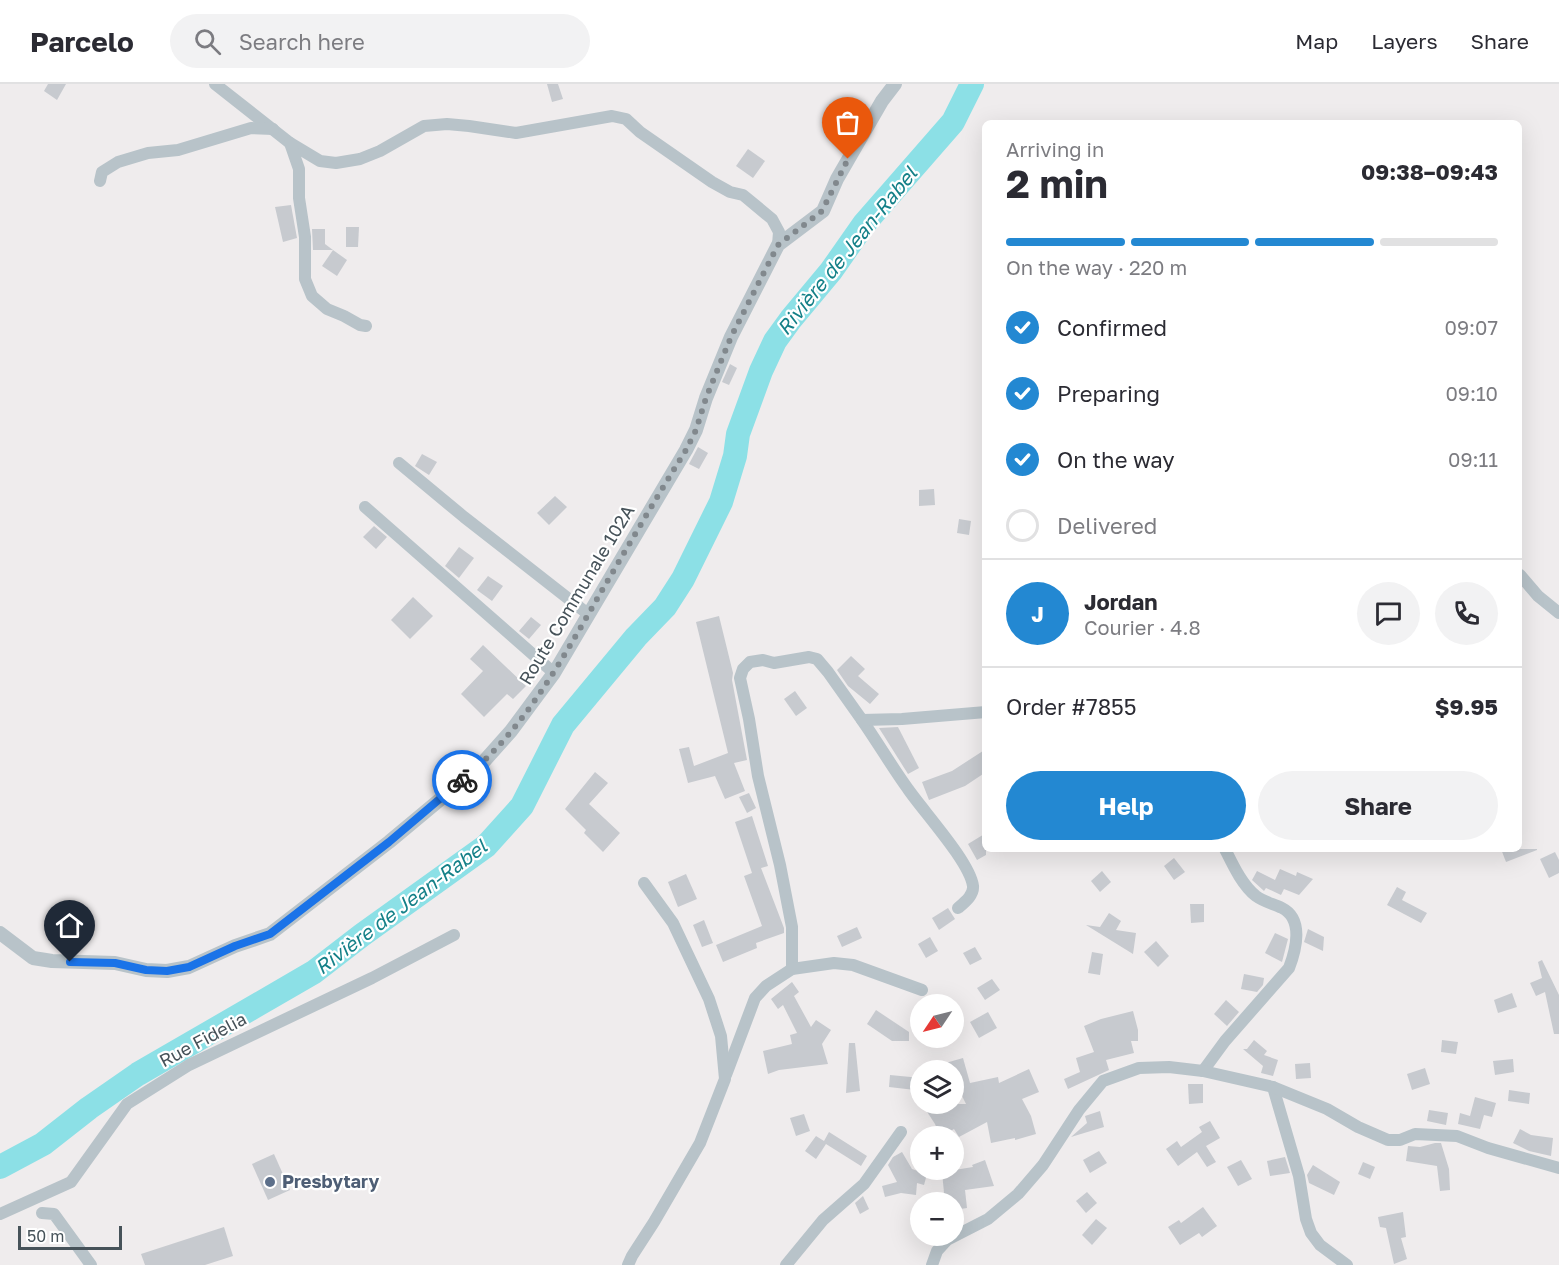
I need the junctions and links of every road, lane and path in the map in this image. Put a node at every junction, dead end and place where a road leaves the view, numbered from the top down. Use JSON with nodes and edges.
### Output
{"nodes":[{"id":1,"x":215,"y":84,"type":"edge"},
{"id":2,"x":895,"y":84,"type":"edge"},
{"id":3,"x":273,"y":129,"type":"junction"},
{"id":4,"x":290,"y":143,"type":"junction"},
{"id":5,"x":100,"y":181,"type":"dead end"},
{"id":6,"x":778,"y":245,"type":"junction"},
{"id":7,"x":366,"y":326,"type":"dead end"},
{"id":8,"x":399,"y":463,"type":"dead end"},
{"id":9,"x":365,"y":507,"type":"dead end"},
{"id":10,"x":1522,"y":577,"type":"edge"},
{"id":11,"x":588,"y":614,"type":"junction"},
{"id":12,"x":1559,"y":614,"type":"edge"},
{"id":13,"x":554,"y":673,"type":"junction"},
{"id":14,"x":982,"y":712,"type":"edge"},
{"id":15,"x":862,"y":720,"type":"junction"},
{"id":16,"x":1227,"y":852,"type":"edge"},
{"id":17,"x":645,"y":883,"type":"dead end"},
{"id":18,"x":958,"y":908,"type":"dead end"},
{"id":19,"x":0,"y":933,"type":"edge"},
{"id":20,"x":453,"y":935,"type":"dead end"},
{"id":21,"x":792,"y":969,"type":"junction"},
{"id":22,"x":922,"y":990,"type":"dead end"},
{"id":23,"x":1203,"y":1071,"type":"junction"},
{"id":24,"x":725,"y":1079,"type":"junction"},
{"id":25,"x":1273,"y":1086,"type":"junction"},
{"id":26,"x":901,"y":1132,"type":"dead end"},
{"id":27,"x":1559,"y":1168,"type":"edge"},
{"id":28,"x":42,"y":1213,"type":"dead end"},
{"id":29,"x":0,"y":1214,"type":"edge"},
{"id":30,"x":91,"y":1265,"type":"edge"},
{"id":31,"x":628,"y":1265,"type":"edge"},
{"id":32,"x":786,"y":1265,"type":"edge"},
{"id":33,"x":932,"y":1265,"type":"edge"},
{"id":34,"x":1347,"y":1265,"type":"edge"}],
"edges":[{"from":1,"to":3,"type":"street"},
{"from":2,"to":6,"type":"street","name":"Route Communale 102A"},
{"from":3,"to":4,"type":"street"},
{"from":3,"to":5,"type":"street"},
{"from":4,"to":6,"type":"street"},
{"from":4,"to":7,"type":"street"},
{"from":6,"to":11,"type":"street","name":"Route Communale 102A"},
{"from":8,"to":11,"type":"street"},
{"from":9,"to":13,"type":"street"},
{"from":10,"to":12,"type":"street"},
{"from":11,"to":13,"type":"street","name":"Route Communale 102A"},
{"from":13,"to":19,"type":"street","name":"Route Communale 102A"},
{"from":14,"to":15,"type":"street"},
{"from":15,"to":18,"type":"street"},
{"from":15,"to":21,"type":"street"},
{"from":16,"to":23,"type":"street"},
{"from":17,"to":24,"type":"street"},
{"from":20,"to":29,"type":"street","name":"Rue Fidelia"},
{"from":21,"to":22,"type":"street"},
{"from":21,"to":24,"type":"street"},
{"from":23,"to":25,"type":"street"},
{"from":23,"to":33,"type":"street"},
{"from":24,"to":31,"type":"street"},
{"from":25,"to":27,"type":"street"},
{"from":25,"to":34,"type":"street"},
{"from":26,"to":32,"type":"street"},
{"from":28,"to":30,"type":"street"}]}
